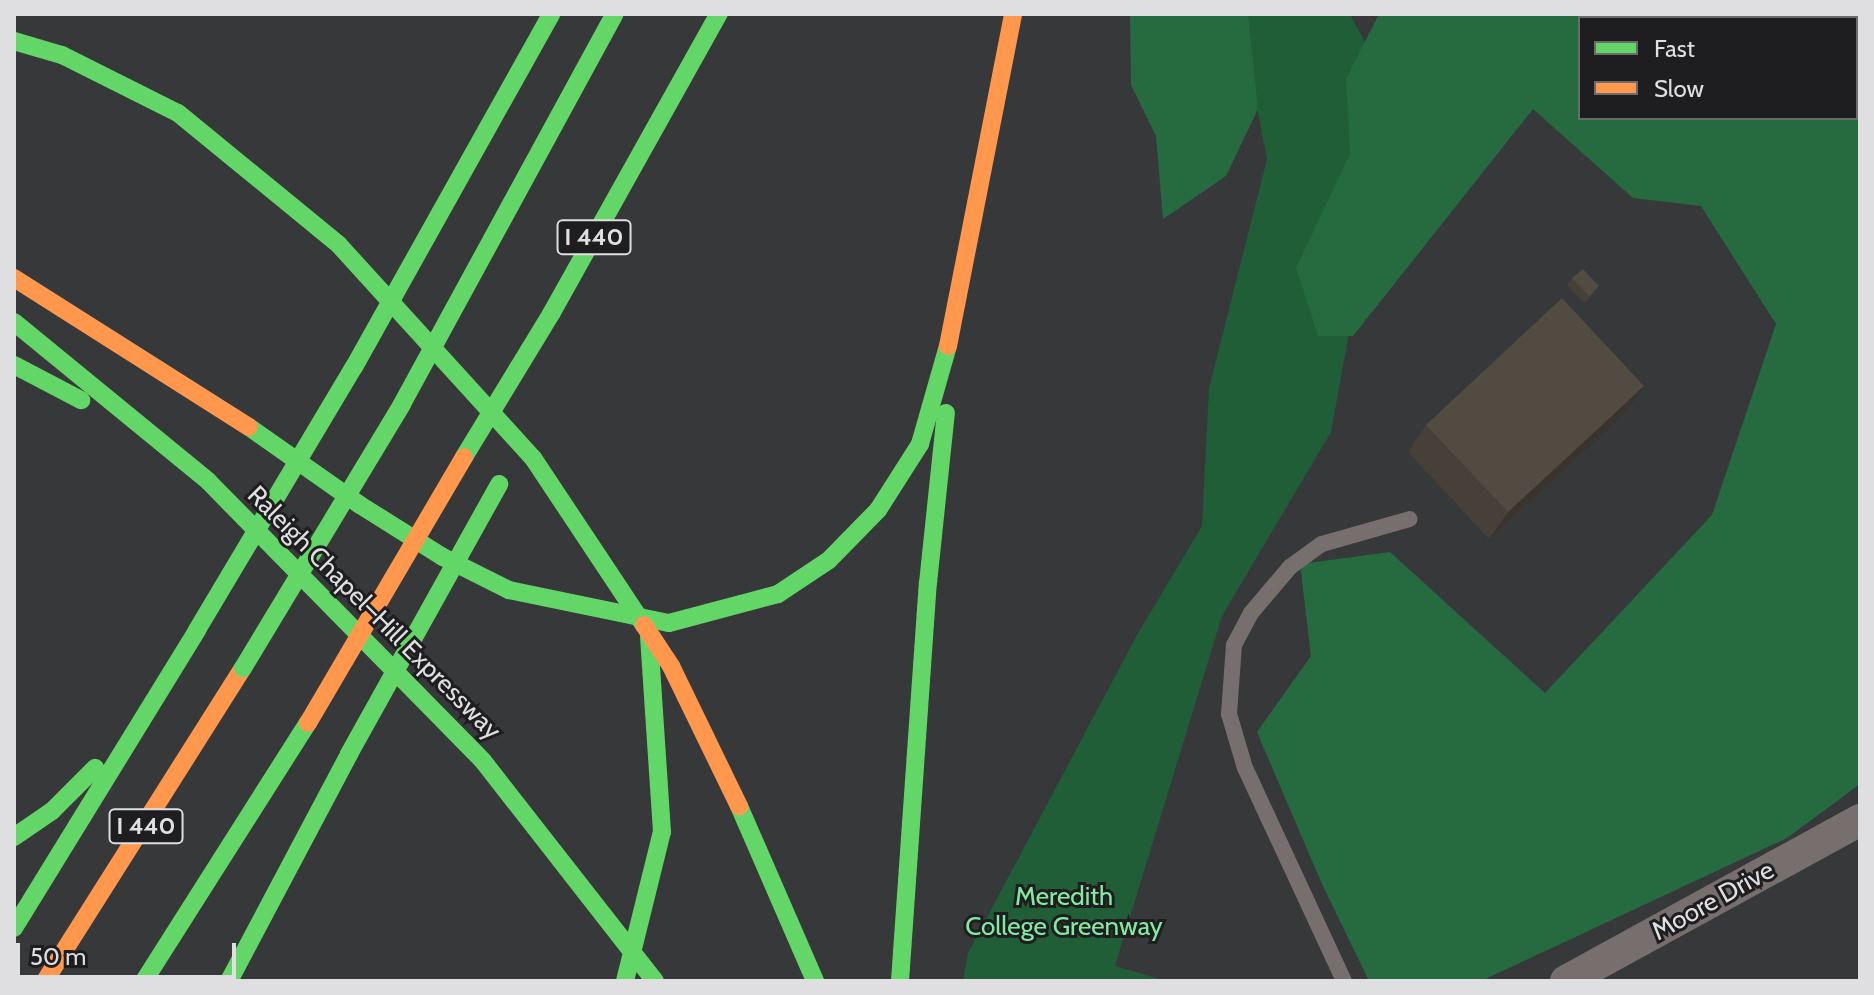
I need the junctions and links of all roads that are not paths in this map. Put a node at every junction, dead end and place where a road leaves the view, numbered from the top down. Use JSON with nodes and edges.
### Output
{"nodes":[{"id":1,"x":551,"y":14,"type":"edge"},
{"id":2,"x":615,"y":14,"type":"edge"},
{"id":3,"x":719,"y":14,"type":"edge"},
{"id":4,"x":1013,"y":14,"type":"edge"},
{"id":5,"x":60,"y":33,"type":"dead end"},
{"id":6,"x":14,"y":41,"type":"edge"},
{"id":7,"x":178,"y":113,"type":"junction"},
{"id":8,"x":14,"y":278,"type":"edge"},
{"id":9,"x":551,"y":314,"type":"junction"},
{"id":10,"x":957,"y":316,"type":"junction"},
{"id":11,"x":14,"y":322,"type":"edge"},
{"id":12,"x":14,"y":365,"type":"edge"},
{"id":13,"x":530,"y":385,"type":"dead end"},
{"id":14,"x":521,"y":413,"type":"dead end"},
{"id":15,"x":208,"y":481,"type":"junction"},
{"id":16,"x":1410,"y":519,"type":"dead end"},
{"id":17,"x":649,"y":630,"type":"junction"},
{"id":18,"x":170,"y":676,"type":"junction"},
{"id":19,"x":1860,"y":820,"type":"edge"},
{"id":20,"x":14,"y":837,"type":"edge"},
{"id":21,"x":14,"y":928,"type":"edge"},
{"id":22,"x":45,"y":981,"type":"edge"},
{"id":23,"x":144,"y":981,"type":"edge"},
{"id":24,"x":229,"y":981,"type":"edge"},
{"id":25,"x":625,"y":981,"type":"edge"},
{"id":26,"x":655,"y":981,"type":"edge"},
{"id":27,"x":815,"y":981,"type":"edge"},
{"id":28,"x":900,"y":981,"type":"edge"},
{"id":29,"x":1344,"y":981,"type":"edge"},
{"id":30,"x":1566,"y":981,"type":"edge"}],
"edges":[{"from":1,"to":18,"type":"highway","bridge":true},
{"from":2,"to":22,"type":"highway","number":"I 440","bridge":true},
{"from":3,"to":9,"type":"highway","number":"I 440"},
{"from":4,"to":10,"type":"highway"},
{"from":5,"to":7,"type":"highway"},
{"from":6,"to":7,"type":"highway"},
{"from":7,"to":17,"type":"highway","bridge":true},
{"from":8,"to":10,"type":"highway"},
{"from":9,"to":13,"type":"highway"},
{"from":9,"to":23,"type":"highway","number":"I 440","bridge":true},
{"from":10,"to":28,"type":"highway"},
{"from":11,"to":15,"type":"highway","name":"Raleigh Chapel–Hill Expressway"},
{"from":12,"to":15,"type":"highway"},
{"from":14,"to":24,"type":"highway","bridge":true},
{"from":15,"to":26,"type":"highway","name":"Raleigh Chapel–Hill Expressway"},
{"from":16,"to":29,"type":"lane"},
{"from":17,"to":25,"type":"highway","bridge":true},
{"from":17,"to":27,"type":"highway","bridge":true},
{"from":18,"to":20,"type":"highway"},
{"from":18,"to":21,"type":"highway"},
{"from":19,"to":30,"type":"street","name":"Moore Drive"}]}
